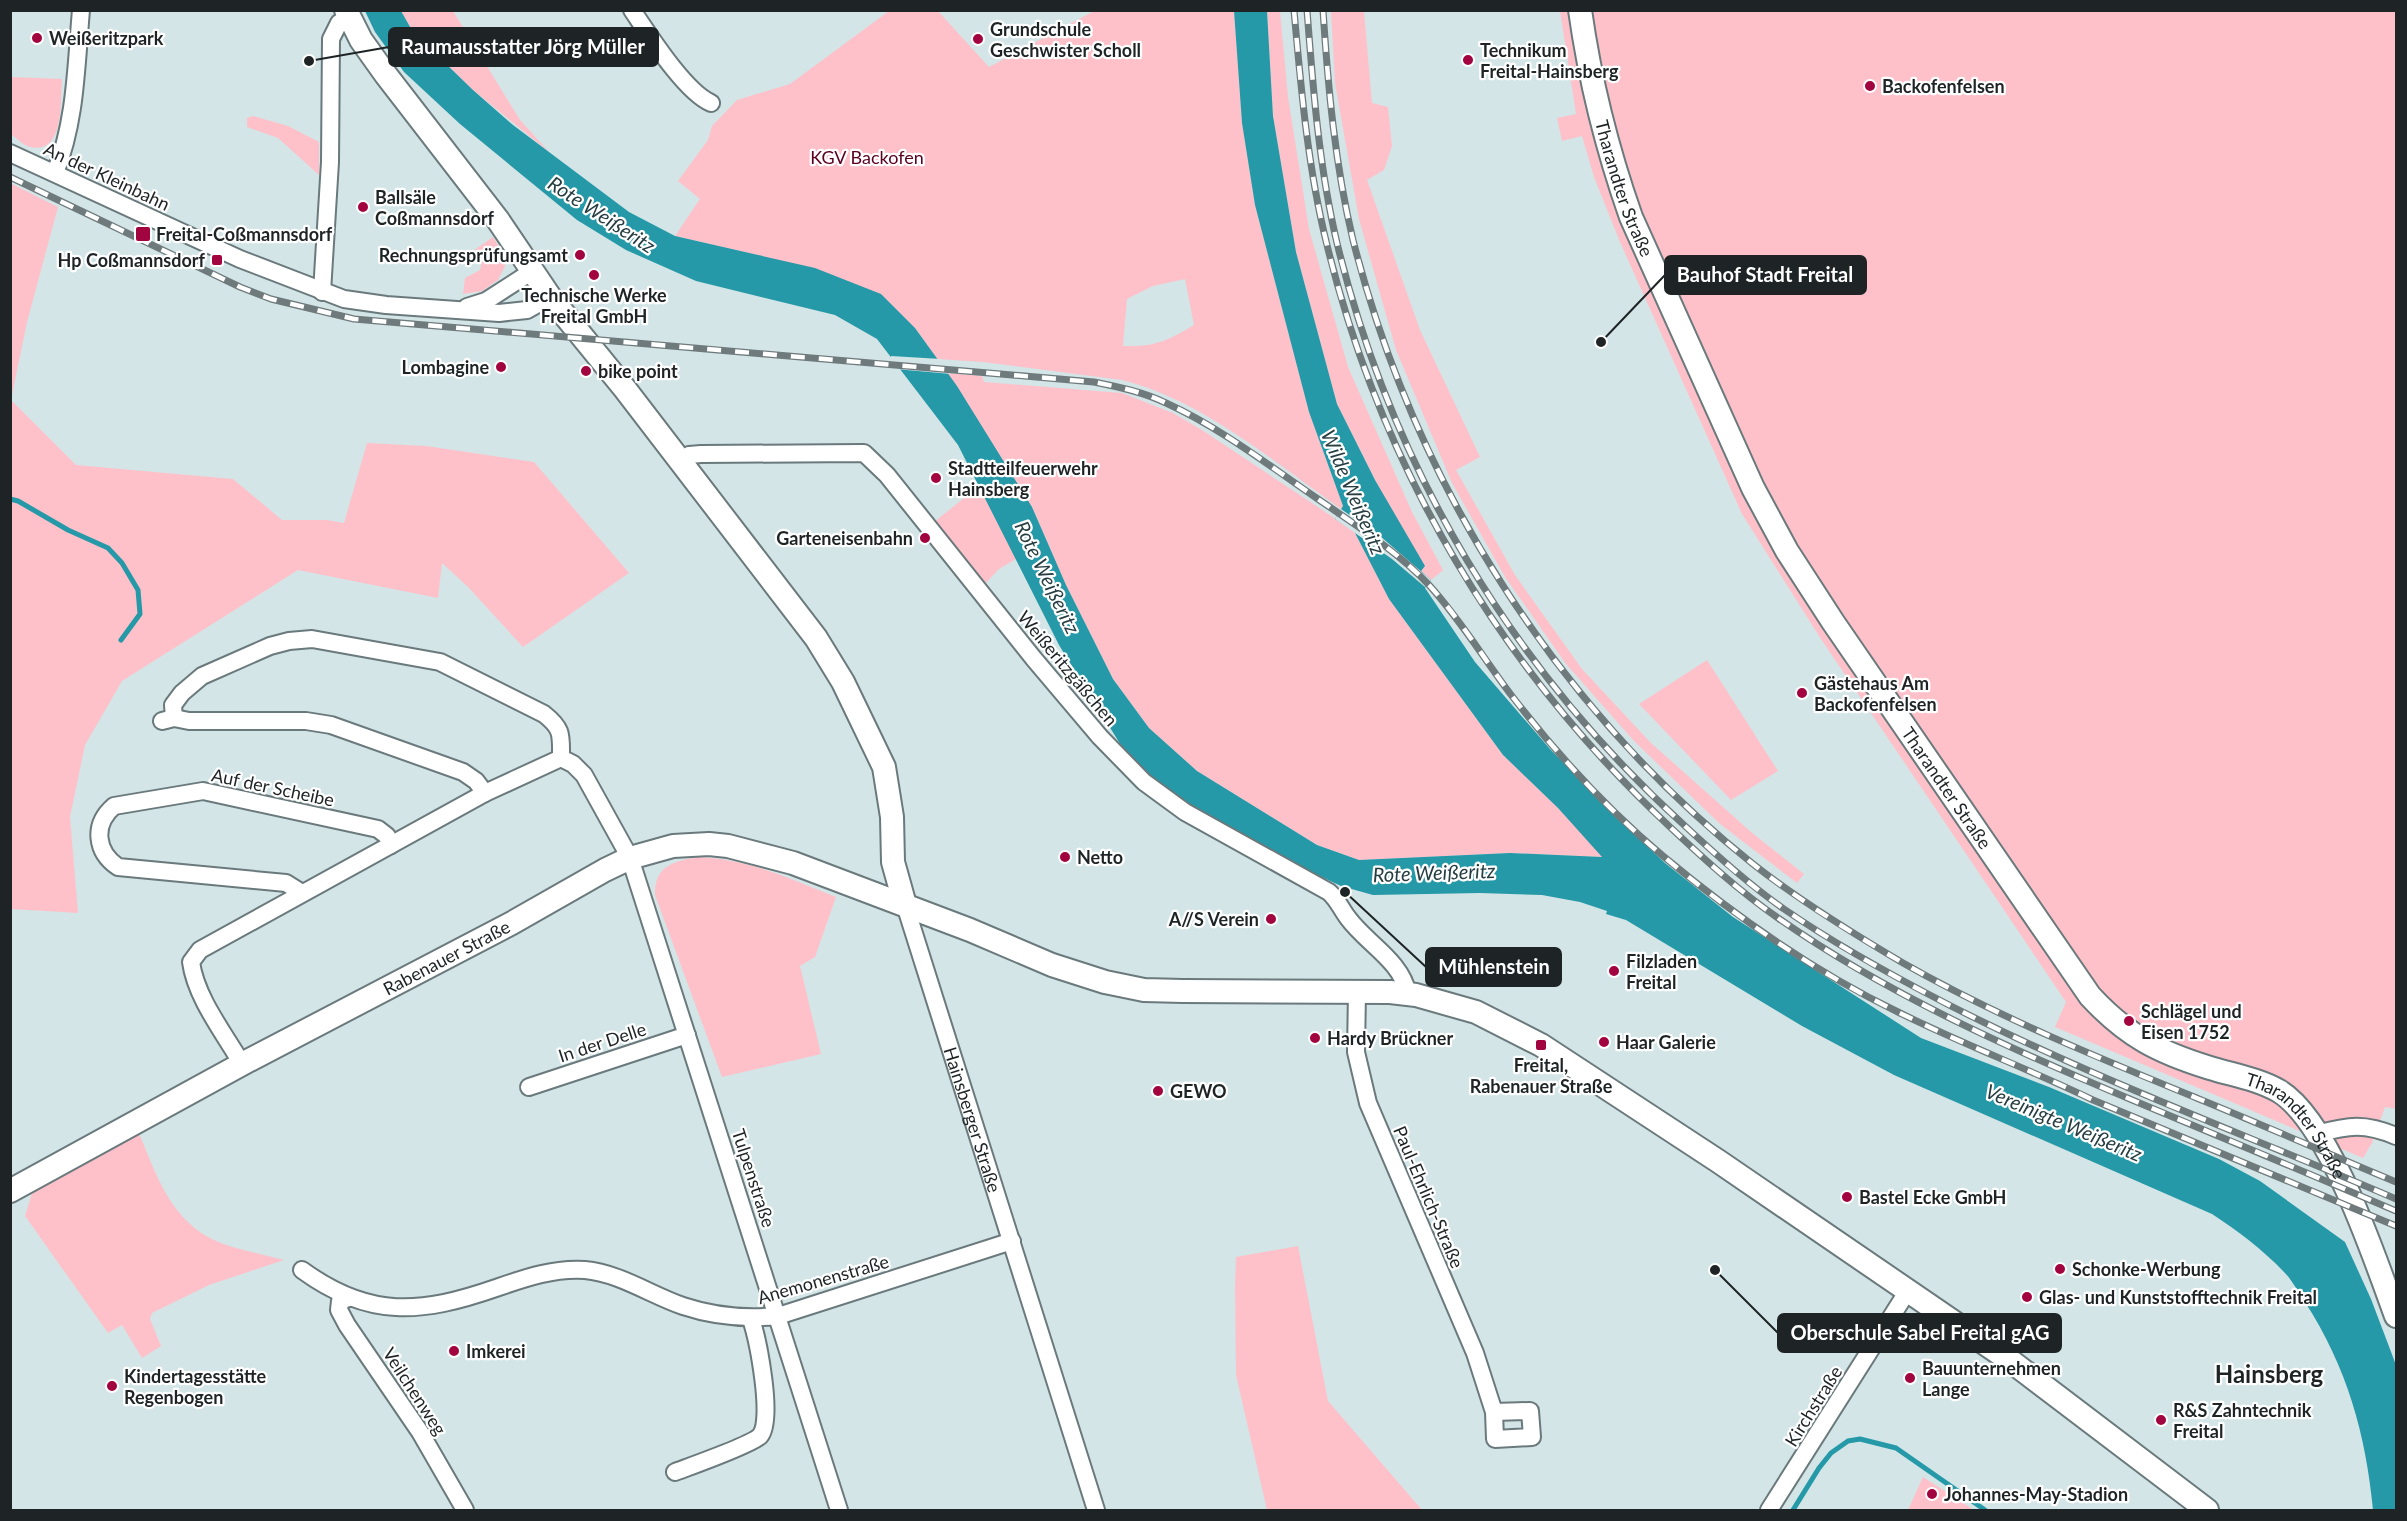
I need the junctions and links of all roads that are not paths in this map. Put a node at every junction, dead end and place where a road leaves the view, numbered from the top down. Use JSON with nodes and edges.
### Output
{"nodes":[{"id":1,"x":81,"y":10,"type":"edge"},
{"id":2,"x":632,"y":10,"type":"edge"},
{"id":3,"x":1580,"y":10,"type":"edge"},
{"id":4,"x":347,"y":14,"type":"edge"},
{"id":5,"x":711,"y":103,"type":"dead end"},
{"id":6,"x":10,"y":153,"type":"edge"},
{"id":7,"x":55,"y":173,"type":"junction"},
{"id":8,"x":531,"y":272,"type":"junction"},
{"id":9,"x":322,"y":292,"type":"junction"},
{"id":10,"x":550,"y":297,"type":"junction"},
{"id":11,"x":461,"y":310,"type":"junction"},
{"id":12,"x":679,"y":461,"type":"junction"},
{"id":13,"x":561,"y":758,"type":"junction"},
{"id":14,"x":485,"y":793,"type":"junction"},
{"id":15,"x":391,"y":845,"type":"junction"},
{"id":16,"x":630,"y":858,"type":"junction"},
{"id":17,"x":302,"y":893,"type":"junction"},
{"id":18,"x":905,"y":905,"type":"junction"},
{"id":19,"x":1357,"y":991,"type":"junction"},
{"id":20,"x":1408,"y":994,"type":"junction"},
{"id":21,"x":687,"y":1035,"type":"junction"},
{"id":22,"x":242,"y":1064,"type":"junction"},
{"id":23,"x":529,"y":1087,"type":"dead end"},
{"id":24,"x":2317,"y":1134,"type":"junction"},
{"id":25,"x":2397,"y":1137,"type":"edge"},
{"id":26,"x":10,"y":1191,"type":"edge"},
{"id":27,"x":1012,"y":1241,"type":"junction"},
{"id":28,"x":302,"y":1270,"type":"dead end"},
{"id":29,"x":1907,"y":1292,"type":"junction"},
{"id":30,"x":349,"y":1298,"type":"junction"},
{"id":31,"x":778,"y":1316,"type":"junction"},
{"id":32,"x":2397,"y":1316,"type":"edge"},
{"id":33,"x":751,"y":1319,"type":"junction"},
{"id":34,"x":1494,"y":1412,"type":"dead end"},
{"id":35,"x":675,"y":1472,"type":"dead end"},
{"id":36,"x":465,"y":1510,"type":"edge"},
{"id":37,"x":839,"y":1510,"type":"edge"},
{"id":38,"x":1096,"y":1510,"type":"edge"},
{"id":39,"x":1769,"y":1510,"type":"edge"},
{"id":40,"x":2207,"y":1510,"type":"edge"}],
"edges":[{"from":1,"to":7,"type":"street"},
{"from":2,"to":5,"type":"street"},
{"from":3,"to":24,"type":"main road","name":"Tharandter Straße"},
{"from":4,"to":8,"type":"main road"},
{"from":4,"to":9,"type":"street"},
{"from":6,"to":7,"type":"street","name":"An der Kleinbahn"},
{"from":7,"to":9,"type":"street","name":"An der Kleinbahn"},
{"from":8,"to":10,"type":"main road"},
{"from":8,"to":11,"type":"street","name":"An der Kleinbahn"},
{"from":9,"to":11,"type":"street","name":"An der Kleinbahn"},
{"from":10,"to":11,"type":"street","name":"An der Kleinbahn"},
{"from":10,"to":12,"type":"main road","name":"Hainsberger Straße"},
{"from":12,"to":18,"type":"main road","name":"Hainsberger Straße"},
{"from":12,"to":20,"type":"street","name":"Weißeritzgäßchen"},
{"from":13,"to":14,"type":"street"},
{"from":13,"to":14,"type":"street"},
{"from":13,"to":16,"type":"street"},
{"from":14,"to":15,"type":"street"},
{"from":15,"to":17,"type":"street"},
{"from":15,"to":17,"type":"street","name":"Auf der Scheibe"},
{"from":16,"to":18,"type":"main road","name":"Rabenauer Straße"},
{"from":16,"to":21,"type":"street","name":"Tulpenstraße"},
{"from":16,"to":22,"type":"main road","name":"Rabenauer Straße"},
{"from":17,"to":22,"type":"street"},
{"from":18,"to":19,"type":"main road","name":"Rabenauer Straße"},
{"from":18,"to":27,"type":"street","name":"Hainsberger Straße"},
{"from":19,"to":20,"type":"main road","name":"Rabenauer Straße"},
{"from":19,"to":34,"type":"street","name":"Paul-Ehrlich-Straße"},
{"from":20,"to":29,"type":"main road","name":"Rabenauer Straße"},
{"from":21,"to":23,"type":"street","name":"In der Delle"},
{"from":21,"to":31,"type":"street","name":"Tulpenstraße"},
{"from":22,"to":26,"type":"main road","name":"Rabenauer Straße"},
{"from":24,"to":25,"type":"street"},
{"from":24,"to":32,"type":"main road","name":"Tharandter Straße"},
{"from":27,"to":31,"type":"street","name":"Anemonenstraße"},
{"from":27,"to":38,"type":"street","name":"Hainsberger Straße"},
{"from":28,"to":30,"type":"street","name":"Anemonenstraße"},
{"from":29,"to":39,"type":"street","name":"Kirchstraße"},
{"from":29,"to":40,"type":"main road","name":"Rabenauer Straße"},
{"from":30,"to":33,"type":"street","name":"Anemonenstraße"},
{"from":30,"to":36,"type":"street","name":"Veilchenweg"},
{"from":31,"to":33,"type":"street","name":"Anemonenstraße"},
{"from":31,"to":37,"type":"street","name":"Tulpenstraße"},
{"from":33,"to":35,"type":"street"}]}
